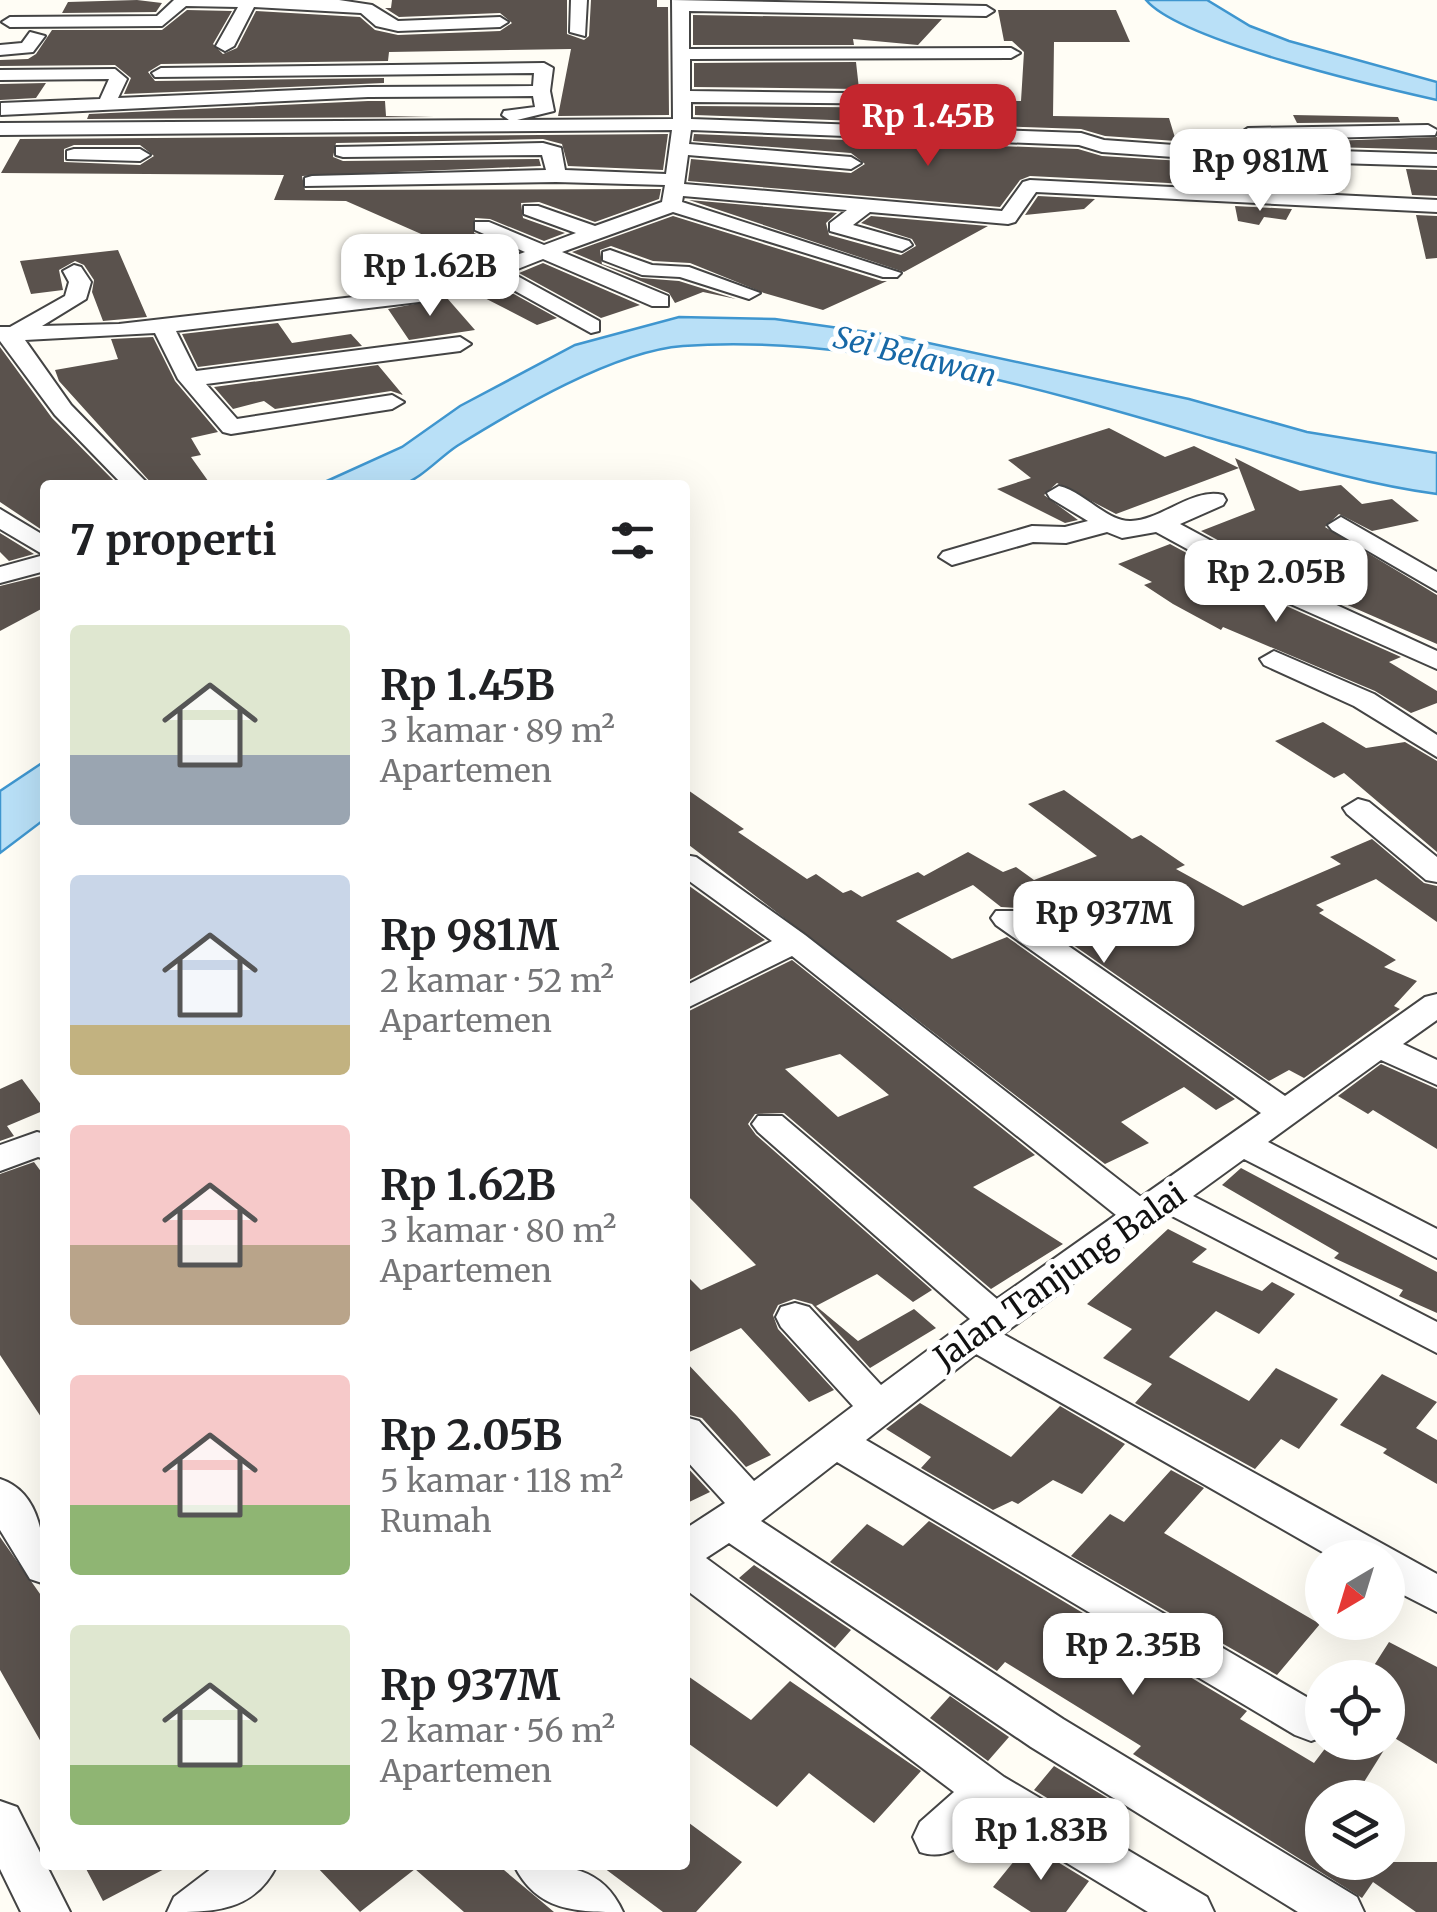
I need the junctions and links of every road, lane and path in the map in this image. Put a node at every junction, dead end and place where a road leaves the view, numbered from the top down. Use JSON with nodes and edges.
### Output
{"nodes":[{"id":1,"x":579,"y":0,"type":"edge"},
{"id":2,"x":326,"y":2,"type":"edge"},
{"id":3,"x":248,"y":3,"type":"junction"},
{"id":4,"x":679,"y":10,"type":"edge"},
{"id":5,"x":986,"y":11,"type":"dead end"},
{"id":6,"x":500,"y":22,"type":"dead end"},
{"id":7,"x":388,"y":24,"type":"junction"},
{"id":8,"x":3,"y":25,"type":"edge"},
{"id":9,"x":750,"y":26,"type":"dead end"},
{"id":10,"x":41,"y":29,"type":"junction"},
{"id":11,"x":364,"y":29,"type":"dead end"},
{"id":12,"x":579,"y":32,"type":"dead end"},
{"id":13,"x":226,"y":46,"type":"dead end"},
{"id":14,"x":0,"y":50,"type":"edge"},
{"id":15,"x":1011,"y":53,"type":"dead end"},
{"id":16,"x":679,"y":54,"type":"junction"},
{"id":17,"x":69,"y":73,"type":"junction"},
{"id":18,"x":162,"y":74,"type":"dead end"},
{"id":19,"x":0,"y":75,"type":"edge"},
{"id":20,"x":682,"y":96,"type":"junction"},
{"id":21,"x":929,"y":99,"type":"dead end"},
{"id":22,"x":106,"y":105,"type":"junction"},
{"id":23,"x":50,"y":106,"type":"junction"},
{"id":24,"x":0,"y":109,"type":"edge"},
{"id":25,"x":682,"y":124,"type":"junction"},
{"id":26,"x":152,"y":128,"type":"junction"},
{"id":27,"x":198,"y":128,"type":"junction"},
{"id":28,"x":0,"y":129,"type":"edge"},
{"id":29,"x":382,"y":130,"type":"junction"},
{"id":30,"x":1428,"y":131,"type":"dead end"},
{"id":31,"x":1082,"y":139,"type":"junction"},
{"id":32,"x":268,"y":148,"type":"dead end"},
{"id":33,"x":678,"y":149,"type":"junction"},
{"id":34,"x":321,"y":150,"type":"dead end"},
{"id":35,"x":373,"y":152,"type":"junction"},
{"id":36,"x":74,"y":155,"type":"dead end"},
{"id":37,"x":1437,"y":160,"type":"edge"},
{"id":38,"x":852,"y":163,"type":"dead end"},
{"id":39,"x":556,"y":176,"type":"junction"},
{"id":40,"x":312,"y":182,"type":"dead end"},
{"id":41,"x":935,"y":188,"type":"dead end"},
{"id":42,"x":675,"y":191,"type":"junction"},
{"id":43,"x":1437,"y":206,"type":"edge"},
{"id":44,"x":864,"y":207,"type":"junction"},
{"id":45,"x":531,"y":210,"type":"dead end"},
{"id":46,"x":918,"y":211,"type":"junction"},
{"id":47,"x":482,"y":226,"type":"dead end"},
{"id":48,"x":596,"y":234,"type":"junction"},
{"id":49,"x":574,"y":241,"type":"junction"},
{"id":50,"x":902,"y":245,"type":"dead end"},
{"id":51,"x":545,"y":252,"type":"junction"},
{"id":52,"x":74,"y":270,"type":"dead end"},
{"id":53,"x":494,"y":271,"type":"junction"},
{"id":54,"x":890,"y":273,"type":"dead end"},
{"id":55,"x":749,"y":293,"type":"dead end"},
{"id":56,"x":660,"y":301,"type":"dead end"},
{"id":57,"x":162,"y":326,"type":"junction"},
{"id":58,"x":591,"y":326,"type":"dead end"},
{"id":59,"x":5,"y":334,"type":"edge"},
{"id":60,"x":460,"y":344,"type":"dead end"},
{"id":61,"x":189,"y":379,"type":"junction"},
{"id":62,"x":392,"y":402,"type":"dead end"},
{"id":63,"x":132,"y":480,"type":"edge"},
{"id":64,"x":1059,"y":493,"type":"dead end"},
{"id":65,"x":1214,"y":500,"type":"dead end"},
{"id":66,"x":0,"y":517,"type":"edge"},
{"id":67,"x":1109,"y":523,"type":"junction"},
{"id":68,"x":1160,"y":524,"type":"junction"},
{"id":69,"x":1341,"y":525,"type":"dead end"},
{"id":70,"x":40,"y":545,"type":"edge"},
{"id":71,"x":952,"y":556,"type":"dead end"},
{"id":72,"x":40,"y":564,"type":"edge"},
{"id":73,"x":0,"y":575,"type":"edge"},
{"id":74,"x":1437,"y":583,"type":"edge"},
{"id":75,"x":1274,"y":659,"type":"dead end"},
{"id":76,"x":1437,"y":660,"type":"edge"},
{"id":77,"x":1437,"y":748,"type":"edge"},
{"id":78,"x":1358,"y":808,"type":"dead end"},
{"id":79,"x":690,"y":868,"type":"edge"},
{"id":80,"x":1437,"y":873,"type":"edge"},
{"id":81,"x":1007,"y":918,"type":"dead end"},
{"id":82,"x":794,"y":942,"type":"junction"},
{"id":83,"x":690,"y":996,"type":"edge"},
{"id":84,"x":1437,"y":1004,"type":"edge"},
{"id":85,"x":1381,"y":1047,"type":"junction"},
{"id":86,"x":1437,"y":1074,"type":"edge"},
{"id":87,"x":1284,"y":1112,"type":"junction"},
{"id":88,"x":770,"y":1124,"type":"dead end"},
{"id":89,"x":1243,"y":1144,"type":"junction"},
{"id":90,"x":40,"y":1145,"type":"edge"},
{"id":91,"x":0,"y":1159,"type":"edge"},
{"id":92,"x":1156,"y":1209,"type":"junction"},
{"id":93,"x":1437,"y":1245,"type":"edge"},
{"id":94,"x":795,"y":1316,"type":"dead end"},
{"id":95,"x":985,"y":1328,"type":"junction"},
{"id":96,"x":1437,"y":1339,"type":"edge"},
{"id":97,"x":878,"y":1410,"type":"junction"},
{"id":98,"x":690,"y":1439,"type":"edge"},
{"id":99,"x":835,"y":1442,"type":"junction"},
{"id":100,"x":0,"y":1495,"type":"edge"},
{"id":101,"x":741,"y":1514,"type":"junction"},
{"id":102,"x":1340,"y":1540,"type":"edge"},
{"id":103,"x":690,"y":1547,"type":"edge"},
{"id":104,"x":40,"y":1559,"type":"edge"},
{"id":105,"x":690,"y":1570,"type":"edge"},
{"id":106,"x":1405,"y":1577,"type":"edge"},
{"id":107,"x":1437,"y":1595,"type":"edge"},
{"id":108,"x":1305,"y":1718,"type":"edge"},
{"id":109,"x":988,"y":1791,"type":"junction"},
{"id":110,"x":0,"y":1821,"type":"edge"},
{"id":111,"x":936,"y":1837,"type":"dead end"},
{"id":112,"x":242,"y":1870,"type":"edge"},
{"id":113,"x":544,"y":1870,"type":"edge"},
{"id":114,"x":46,"y":1912,"type":"edge"},
{"id":115,"x":190,"y":1912,"type":"edge"},
{"id":116,"x":599,"y":1912,"type":"edge"},
{"id":117,"x":1190,"y":1912,"type":"edge"},
{"id":118,"x":1340,"y":1912,"type":"edge"}],
"edges":[{"from":1,"to":12,"type":"street"},
{"from":2,"to":3,"type":"street"},
{"from":2,"to":7,"type":"street"},
{"from":3,"to":10,"type":"street"},
{"from":3,"to":13,"type":"street"},
{"from":4,"to":5,"type":"street"},
{"from":4,"to":9,"type":"street"},
{"from":4,"to":16,"type":"street"},
{"from":6,"to":7,"type":"street"},
{"from":7,"to":11,"type":"street"},
{"from":8,"to":10,"type":"street"},
{"from":8,"to":10,"type":"street"},
{"from":10,"to":14,"type":"street"},
{"from":15,"to":16,"type":"street"},
{"from":16,"to":20,"type":"street"},
{"from":17,"to":19,"type":"street"},
{"from":17,"to":22,"type":"street"},
{"from":17,"to":23,"type":"street"},
{"from":18,"to":22,"type":"street"},
{"from":20,"to":21,"type":"street"},
{"from":20,"to":25,"type":"street"},
{"from":22,"to":23,"type":"street"},
{"from":23,"to":24,"type":"street"},
{"from":25,"to":29,"type":"street"},
{"from":25,"to":31,"type":"street"},
{"from":25,"to":33,"type":"street"},
{"from":26,"to":27,"type":"street"},
{"from":26,"to":28,"type":"street"},
{"from":26,"to":36,"type":"street"},
{"from":27,"to":29,"type":"street"},
{"from":27,"to":32,"type":"street"},
{"from":29,"to":35,"type":"street"},
{"from":30,"to":31,"type":"street"},
{"from":31,"to":37,"type":"street"},
{"from":33,"to":38,"type":"street"},
{"from":33,"to":42,"type":"street"},
{"from":34,"to":35,"type":"street"},
{"from":35,"to":39,"type":"street"},
{"from":39,"to":40,"type":"street"},
{"from":39,"to":42,"type":"street"},
{"from":41,"to":46,"type":"street"},
{"from":42,"to":44,"type":"street"},
{"from":42,"to":48,"type":"street"},
{"from":42,"to":54,"type":"street"},
{"from":43,"to":46,"type":"street"},
{"from":44,"to":46,"type":"street"},
{"from":44,"to":50,"type":"street"},
{"from":45,"to":48,"type":"street"},
{"from":47,"to":51,"type":"street"},
{"from":48,"to":49,"type":"street"},
{"from":49,"to":51,"type":"street"},
{"from":49,"to":55,"type":"street"},
{"from":51,"to":53,"type":"street"},
{"from":51,"to":56,"type":"street"},
{"from":52,"to":59,"type":"street"},
{"from":53,"to":57,"type":"street"},
{"from":53,"to":58,"type":"street"},
{"from":57,"to":59,"type":"street"},
{"from":57,"to":61,"type":"street"},
{"from":59,"to":63,"type":"street"},
{"from":60,"to":61,"type":"street"},
{"from":61,"to":62,"type":"street"},
{"from":64,"to":67,"type":"street"},
{"from":65,"to":68,"type":"street"},
{"from":66,"to":70,"type":"street"},
{"from":67,"to":68,"type":"street"},
{"from":67,"to":71,"type":"street"},
{"from":68,"to":76,"type":"street"},
{"from":69,"to":74,"type":"street"},
{"from":72,"to":73,"type":"street"},
{"from":75,"to":77,"type":"street"},
{"from":78,"to":80,"type":"street"},
{"from":79,"to":82,"type":"street"},
{"from":81,"to":87,"type":"street"},
{"from":82,"to":83,"type":"street"},
{"from":82,"to":92,"type":"street"},
{"from":84,"to":85,"type":"street","name":"Jalan Tanjung Balai"},
{"from":85,"to":86,"type":"street"},
{"from":85,"to":87,"type":"street","name":"Jalan Tanjung Balai"},
{"from":87,"to":89,"type":"street","name":"Jalan Tanjung Balai"},
{"from":88,"to":95,"type":"street"},
{"from":89,"to":92,"type":"street","name":"Jalan Tanjung Balai"},
{"from":89,"to":93,"type":"street"},
{"from":90,"to":91,"type":"street"},
{"from":92,"to":95,"type":"street","name":"Jalan Tanjung Balai"},
{"from":92,"to":96,"type":"street"},
{"from":94,"to":97,"type":"street"},
{"from":95,"to":97,"type":"street","name":"Jalan Tanjung Balai"},
{"from":95,"to":102,"type":"street"},
{"from":97,"to":99,"type":"street","name":"Jalan Tanjung Balai"},
{"from":98,"to":101,"type":"street"},
{"from":99,"to":101,"type":"street","name":"Jalan Tanjung Balai"},
{"from":99,"to":108,"type":"street"},
{"from":100,"to":104,"type":"street"},
{"from":101,"to":103,"type":"street","name":"Jalan Tanjung Balai"},
{"from":101,"to":118,"type":"street"},
{"from":105,"to":109,"type":"street"},
{"from":106,"to":107,"type":"street"},
{"from":109,"to":111,"type":"street"},
{"from":109,"to":117,"type":"street"},
{"from":110,"to":114,"type":"street"},
{"from":112,"to":115,"type":"street"},
{"from":113,"to":116,"type":"street"}]}
